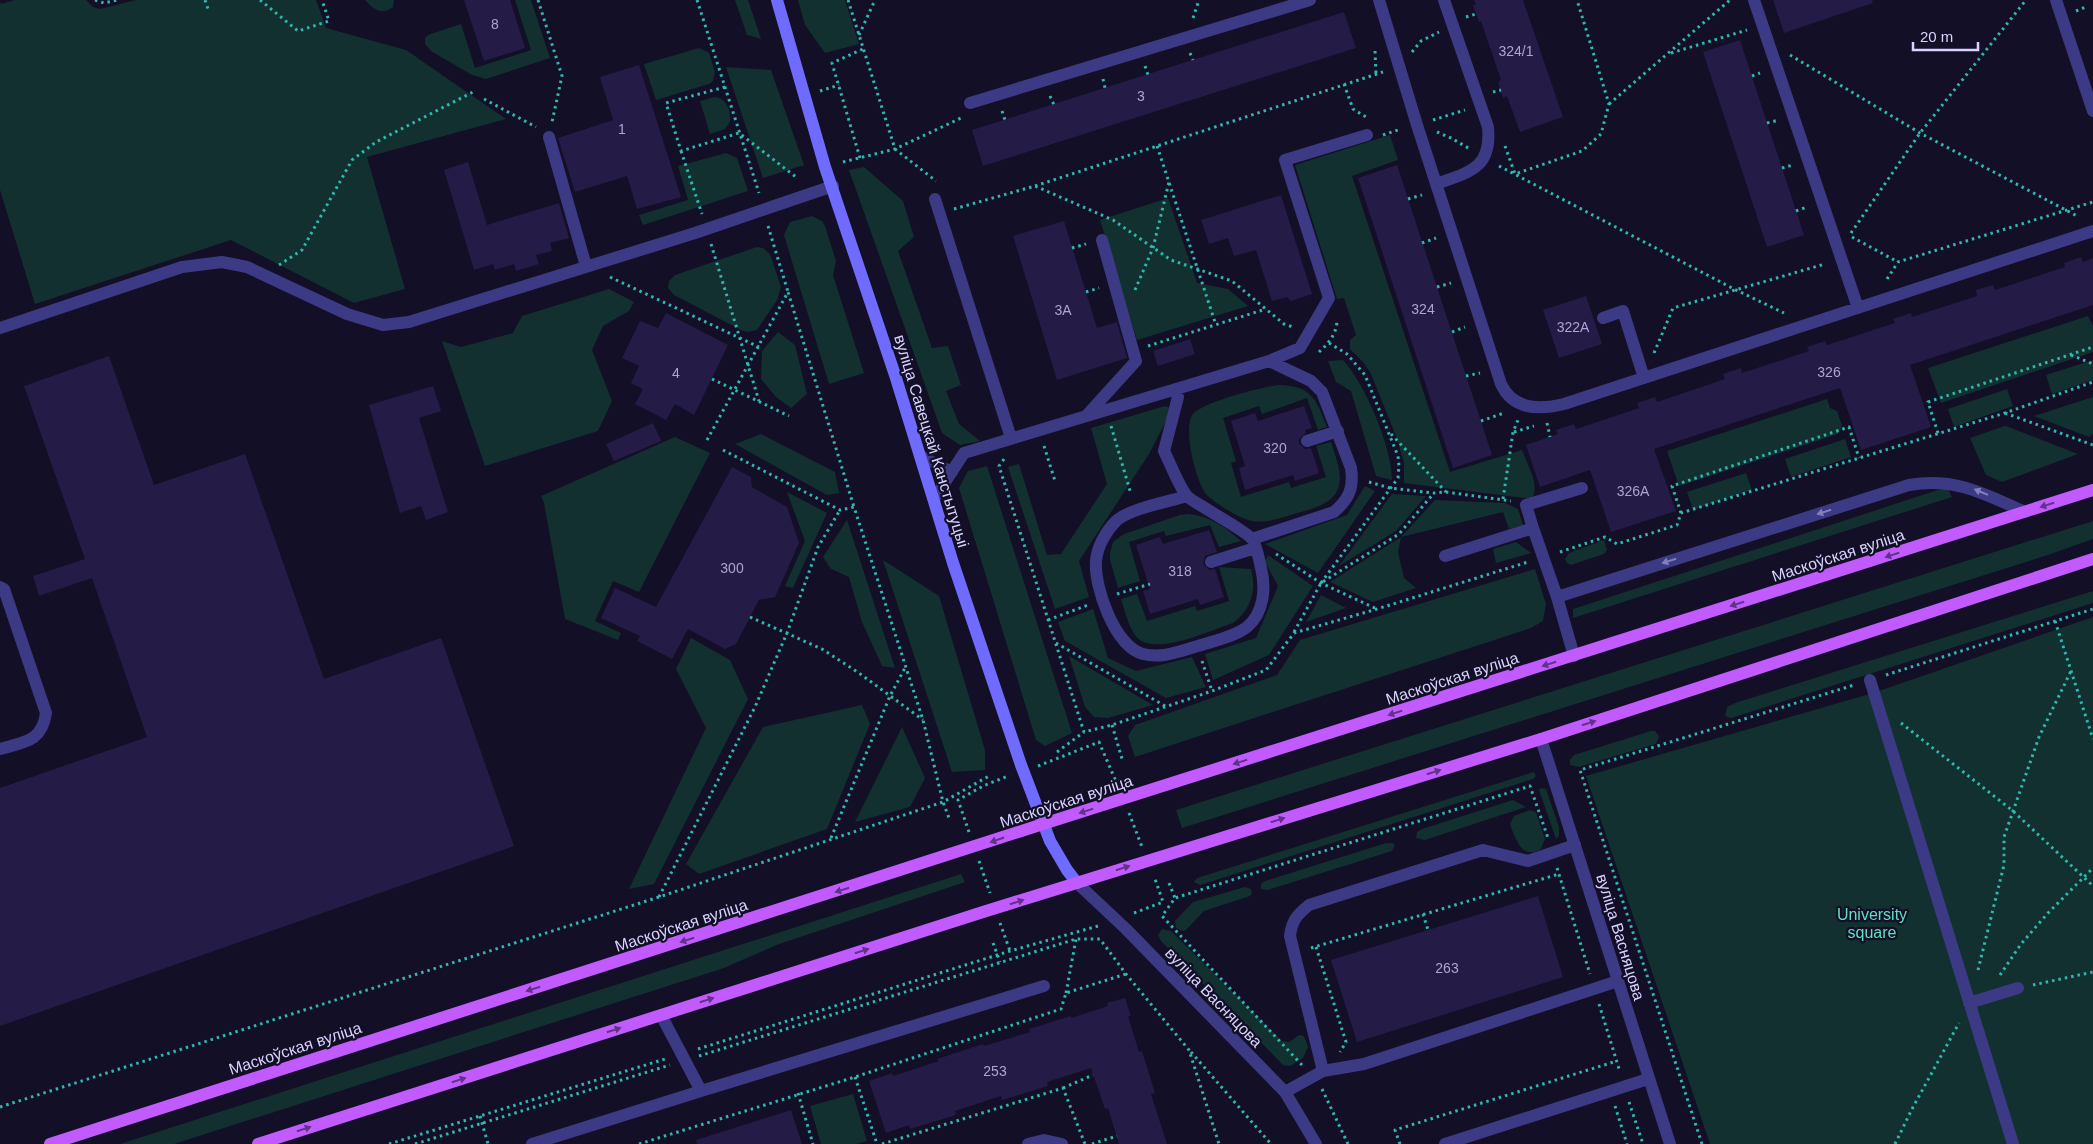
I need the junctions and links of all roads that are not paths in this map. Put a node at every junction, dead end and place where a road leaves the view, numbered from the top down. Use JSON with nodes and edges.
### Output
{"nodes":[{"id":1,"x":776,"y":0,"type":"edge"},
{"id":2,"x":1310,"y":0,"type":"edge"},
{"id":3,"x":1380,"y":0,"type":"edge"},
{"id":4,"x":1444,"y":0,"type":"edge"},
{"id":5,"x":1754,"y":0,"type":"edge"},
{"id":6,"x":2056,"y":0,"type":"edge"},
{"id":7,"x":970,"y":103,"type":"dead end"},
{"id":8,"x":2093,"y":111,"type":"edge"},
{"id":9,"x":549,"y":136,"type":"road end"},
{"id":10,"x":1371,"y":136,"type":"road end"},
{"id":11,"x":1436,"y":184,"type":"junction"},
{"id":12,"x":833,"y":186,"type":"junction"},
{"id":13,"x":935,"y":199,"type":"dead end"},
{"id":14,"x":2093,"y":231,"type":"edge"},
{"id":15,"x":1102,"y":240,"type":"dead end"},
{"id":16,"x":586,"y":266,"type":"junction"},
{"id":17,"x":1858,"y":308,"type":"junction"},
{"id":18,"x":1603,"y":318,"type":"dead end"},
{"id":19,"x":0,"y":328,"type":"edge"},
{"id":20,"x":1269,"y":361,"type":"junction"},
{"id":21,"x":1644,"y":378,"type":"junction"},
{"id":22,"x":1174,"y":390,"type":"junction"},
{"id":23,"x":1087,"y":415,"type":"junction"},
{"id":24,"x":1338,"y":432,"type":"junction"},
{"id":25,"x":1011,"y":438,"type":"junction"},
{"id":26,"x":1307,"y":441,"type":"dead end"},
{"id":27,"x":920,"y":456,"type":"junction"},
{"id":28,"x":952,"y":472,"type":"junction"},
{"id":29,"x":1582,"y":488,"type":"dead end"},
{"id":30,"x":2093,"y":490,"type":"edge"},
{"id":31,"x":1187,"y":496,"type":"junction"},
{"id":32,"x":934,"y":499,"type":"junction"},
{"id":33,"x":2025,"y":512,"type":"junction"},
{"id":34,"x":1533,"y":528,"type":"junction"},
{"id":35,"x":1254,"y":544,"type":"junction"},
{"id":36,"x":1445,"y":556,"type":"dead end"},
{"id":37,"x":2093,"y":559,"type":"edge"},
{"id":38,"x":1211,"y":562,"type":"dead end"},
{"id":39,"x":0,"y":587,"type":"edge"},
{"id":40,"x":1557,"y":597,"type":"junction"},
{"id":41,"x":1574,"y":656,"type":"junction"},
{"id":42,"x":1870,"y":680,"type":"road end"},
{"id":43,"x":1540,"y":739,"type":"junction"},
{"id":44,"x":0,"y":749,"type":"edge"},
{"id":45,"x":1043,"y":824,"type":"junction"},
{"id":46,"x":1575,"y":845,"type":"junction"},
{"id":47,"x":1077,"y":883,"type":"junction"},
{"id":48,"x":1618,"y":980,"type":"junction"},
{"id":49,"x":1044,"y":986,"type":"dead end"},
{"id":50,"x":2018,"y":988,"type":"road end"},
{"id":51,"x":1969,"y":1003,"type":"junction"},
{"id":52,"x":661,"y":1015,"type":"junction"},
{"id":53,"x":1322,"y":1072,"type":"junction"},
{"id":54,"x":1648,"y":1079,"type":"junction"},
{"id":55,"x":701,"y":1091,"type":"junction"},
{"id":56,"x":1285,"y":1092,"type":"junction"},
{"id":57,"x":50,"y":1144,"type":"edge"},
{"id":58,"x":258,"y":1144,"type":"edge"},
{"id":59,"x":532,"y":1144,"type":"edge"},
{"id":60,"x":1028,"y":1144,"type":"edge"},
{"id":61,"x":1062,"y":1144,"type":"edge"},
{"id":62,"x":1316,"y":1144,"type":"edge"},
{"id":63,"x":1445,"y":1144,"type":"edge"},
{"id":64,"x":1670,"y":1144,"type":"edge"},
{"id":65,"x":2013,"y":1144,"type":"edge"}],
"edges":[{"from":1,"to":12,"type":"main road","name":"вуліца Савецкай Канстытуцыі"},
{"from":2,"to":7,"type":"street"},
{"from":3,"to":11,"type":"street"},
{"from":4,"to":11,"type":"street"},
{"from":5,"to":17,"type":"street"},
{"from":6,"to":8,"type":"street"},
{"from":9,"to":16,"type":"street"},
{"from":10,"to":20,"type":"street"},
{"from":11,"to":21,"type":"street"},
{"from":12,"to":16,"type":"street"},
{"from":12,"to":27,"type":"main road","name":"вуліца Савецкай Канстытуцыі"},
{"from":13,"to":25,"type":"street"},
{"from":14,"to":17,"type":"street"},
{"from":15,"to":23,"type":"street"},
{"from":16,"to":19,"type":"street"},
{"from":17,"to":21,"type":"street"},
{"from":18,"to":21,"type":"street"},
{"from":20,"to":22,"type":"street"},
{"from":20,"to":24,"type":"street"},
{"from":22,"to":23,"type":"street"},
{"from":22,"to":31,"type":"street"},
{"from":23,"to":25,"type":"street"},
{"from":24,"to":26,"type":"street"},
{"from":24,"to":35,"type":"street"},
{"from":25,"to":28,"type":"street"},
{"from":27,"to":28,"type":"street"},
{"from":27,"to":32,"type":"main road","name":"вуліца Савецкай Канстытуцыі"},
{"from":28,"to":32,"type":"street"},
{"from":29,"to":34,"type":"street"},
{"from":30,"to":33,"type":"main road","name":"Маскоўская вуліца","one_way":true},
{"from":31,"to":35,"type":"street"},
{"from":31,"to":35,"type":"street"},
{"from":32,"to":45,"type":"main road","name":"вуліца Савецкай Канстытуцыі"},
{"from":33,"to":40,"type":"street","one_way":true},
{"from":33,"to":41,"type":"main road","name":"Маскоўская вуліца","one_way":true},
{"from":34,"to":36,"type":"street"},
{"from":34,"to":40,"type":"street"},
{"from":35,"to":38,"type":"street"},
{"from":43,"to":37,"type":"main road","one_way":true},
{"from":39,"to":44,"type":"street"},
{"from":40,"to":41,"type":"street"},
{"from":41,"to":45,"type":"main road","name":"Маскоўская вуліца","one_way":true},
{"from":42,"to":51,"type":"street"},
{"from":43,"to":46,"type":"street","name":"вуліца Васняцова"},
{"from":47,"to":43,"type":"main road","one_way":true},
{"from":45,"to":47,"type":"main road","name":"вуліца Савецкай Канстытуцыі"},
{"from":45,"to":57,"type":"main road","name":"Маскоўская вуліца","one_way":true},
{"from":46,"to":48,"type":"street","name":"вуліца Васняцова"},
{"from":46,"to":53,"type":"street"},
{"from":52,"to":47,"type":"main road","one_way":true},
{"from":47,"to":56,"type":"street","name":"вуліца Васняцова"},
{"from":48,"to":53,"type":"street"},
{"from":48,"to":54,"type":"street","name":"вуліца Васняцова"},
{"from":49,"to":55,"type":"street"},
{"from":50,"to":51,"type":"street"},
{"from":51,"to":65,"type":"street"},
{"from":52,"to":55,"type":"street"},
{"from":58,"to":52,"type":"main road","one_way":true},
{"from":53,"to":56,"type":"street"},
{"from":54,"to":63,"type":"street"},
{"from":54,"to":64,"type":"street","name":"вуліца Васняцова"},
{"from":55,"to":59,"type":"street"},
{"from":56,"to":62,"type":"street","name":"вуліца Васняцова"},
{"from":60,"to":61,"type":"street"}]}
